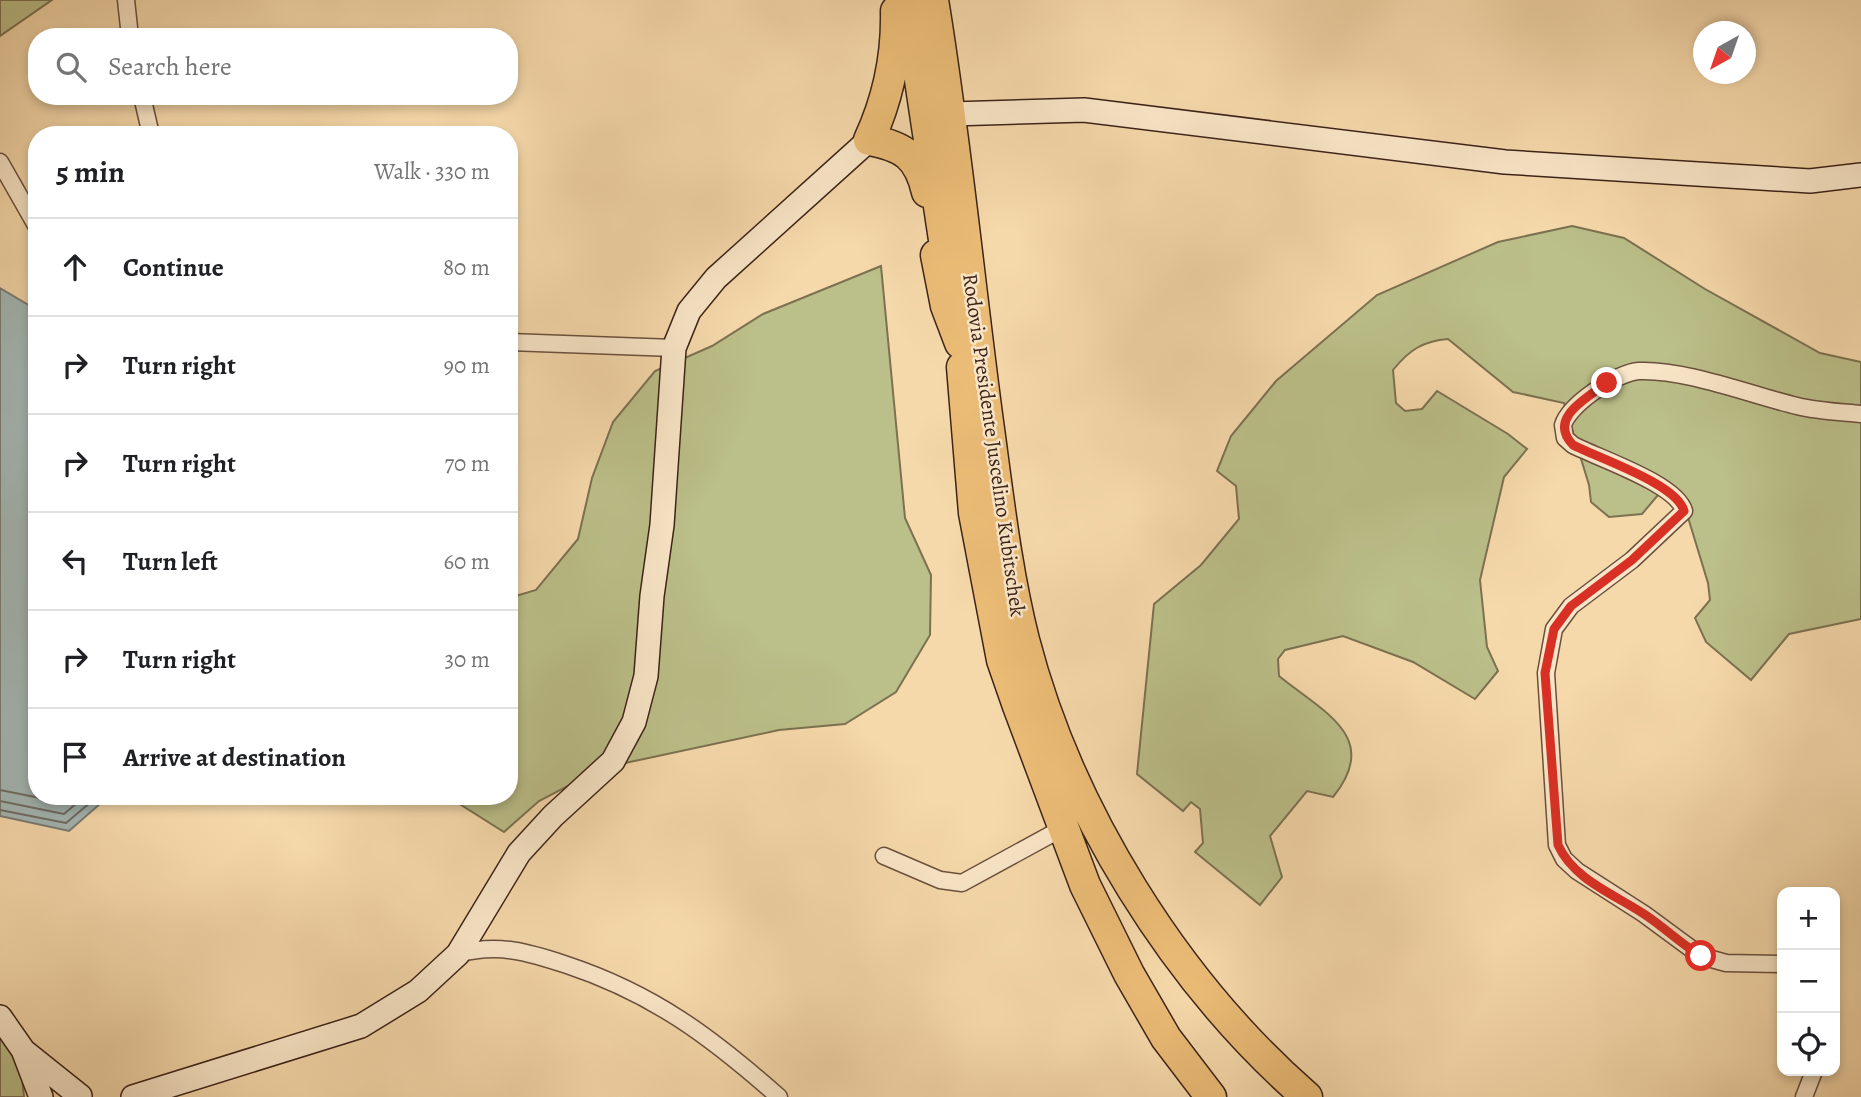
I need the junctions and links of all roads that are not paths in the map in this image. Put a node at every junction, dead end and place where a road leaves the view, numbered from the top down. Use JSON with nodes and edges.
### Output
{"nodes":[{"id":1,"x":126,"y":0,"type":"edge"},
{"id":2,"x":894,"y":0,"type":"edge"},
{"id":3,"x":908,"y":0,"type":"edge"},
{"id":4,"x":933,"y":0,"type":"edge"},
{"id":5,"x":129,"y":28,"type":"edge"},
{"id":6,"x":144,"y":105,"type":"edge"},
{"id":7,"x":951,"y":114,"type":"junction"},
{"id":8,"x":148,"y":126,"type":"edge"},
{"id":9,"x":869,"y":141,"type":"junction"},
{"id":10,"x":0,"y":162,"type":"edge"},
{"id":11,"x":1861,"y":175,"type":"edge"},
{"id":12,"x":28,"y":211,"type":"edge"},
{"id":13,"x":518,"y":342,"type":"edge"},
{"id":14,"x":960,"y":343,"type":"junction"},
{"id":15,"x":674,"y":348,"type":"junction"},
{"id":16,"x":1861,"y":414,"type":"edge"},
{"id":17,"x":1061,"y":829,"type":"junction"},
{"id":18,"x":884,"y":856,"type":"dead end"},
{"id":19,"x":458,"y":954,"type":"junction"},
{"id":20,"x":1777,"y":964,"type":"edge"},
{"id":21,"x":0,"y":1017,"type":"edge"},
{"id":22,"x":23,"y":1050,"type":"junction"},
{"id":23,"x":1812,"y":1076,"type":"edge"},
{"id":24,"x":156,"y":1094,"type":"edge"},
{"id":25,"x":41,"y":1097,"type":"edge"},
{"id":26,"x":81,"y":1097,"type":"edge"},
{"id":27,"x":133,"y":1097,"type":"edge"},
{"id":28,"x":779,"y":1097,"type":"edge"},
{"id":29,"x":1211,"y":1097,"type":"edge"},
{"id":30,"x":1307,"y":1097,"type":"edge"},
{"id":31,"x":1804,"y":1097,"type":"edge"}],
"edges":[{"from":1,"to":5,"type":"street"},
{"from":2,"to":9,"type":"highway"},
{"from":3,"to":14,"type":"highway","name":"Rodovia Presidente Juscelino Kubitschek"},
{"from":4,"to":7,"type":"highway","name":"Rodovia Presidente Juscelino Kubitschek"},
{"from":6,"to":8,"type":"street"},
{"from":7,"to":11,"type":"main road"},
{"from":7,"to":30,"type":"highway","name":"Rodovia Presidente Juscelino Kubitschek"},
{"from":9,"to":14,"type":"highway"},
{"from":9,"to":15,"type":"main road"},
{"from":10,"to":12,"type":"street"},
{"from":13,"to":15,"type":"street"},
{"from":14,"to":17,"type":"highway","name":"Rodovia Presidente Juscelino Kubitschek"},
{"from":15,"to":19,"type":"main road"},
{"from":16,"to":20,"type":"street"},
{"from":17,"to":18,"type":"street"},
{"from":17,"to":29,"type":"highway","name":"Rodovia Presidente Juscelino Kubitschek"},
{"from":19,"to":24,"type":"main road"},
{"from":19,"to":28,"type":"street"},
{"from":21,"to":22,"type":"main road"},
{"from":22,"to":25,"type":"main road"},
{"from":22,"to":26,"type":"main road"},
{"from":23,"to":31,"type":"street"},
{"from":24,"to":27,"type":"main road"}]}
